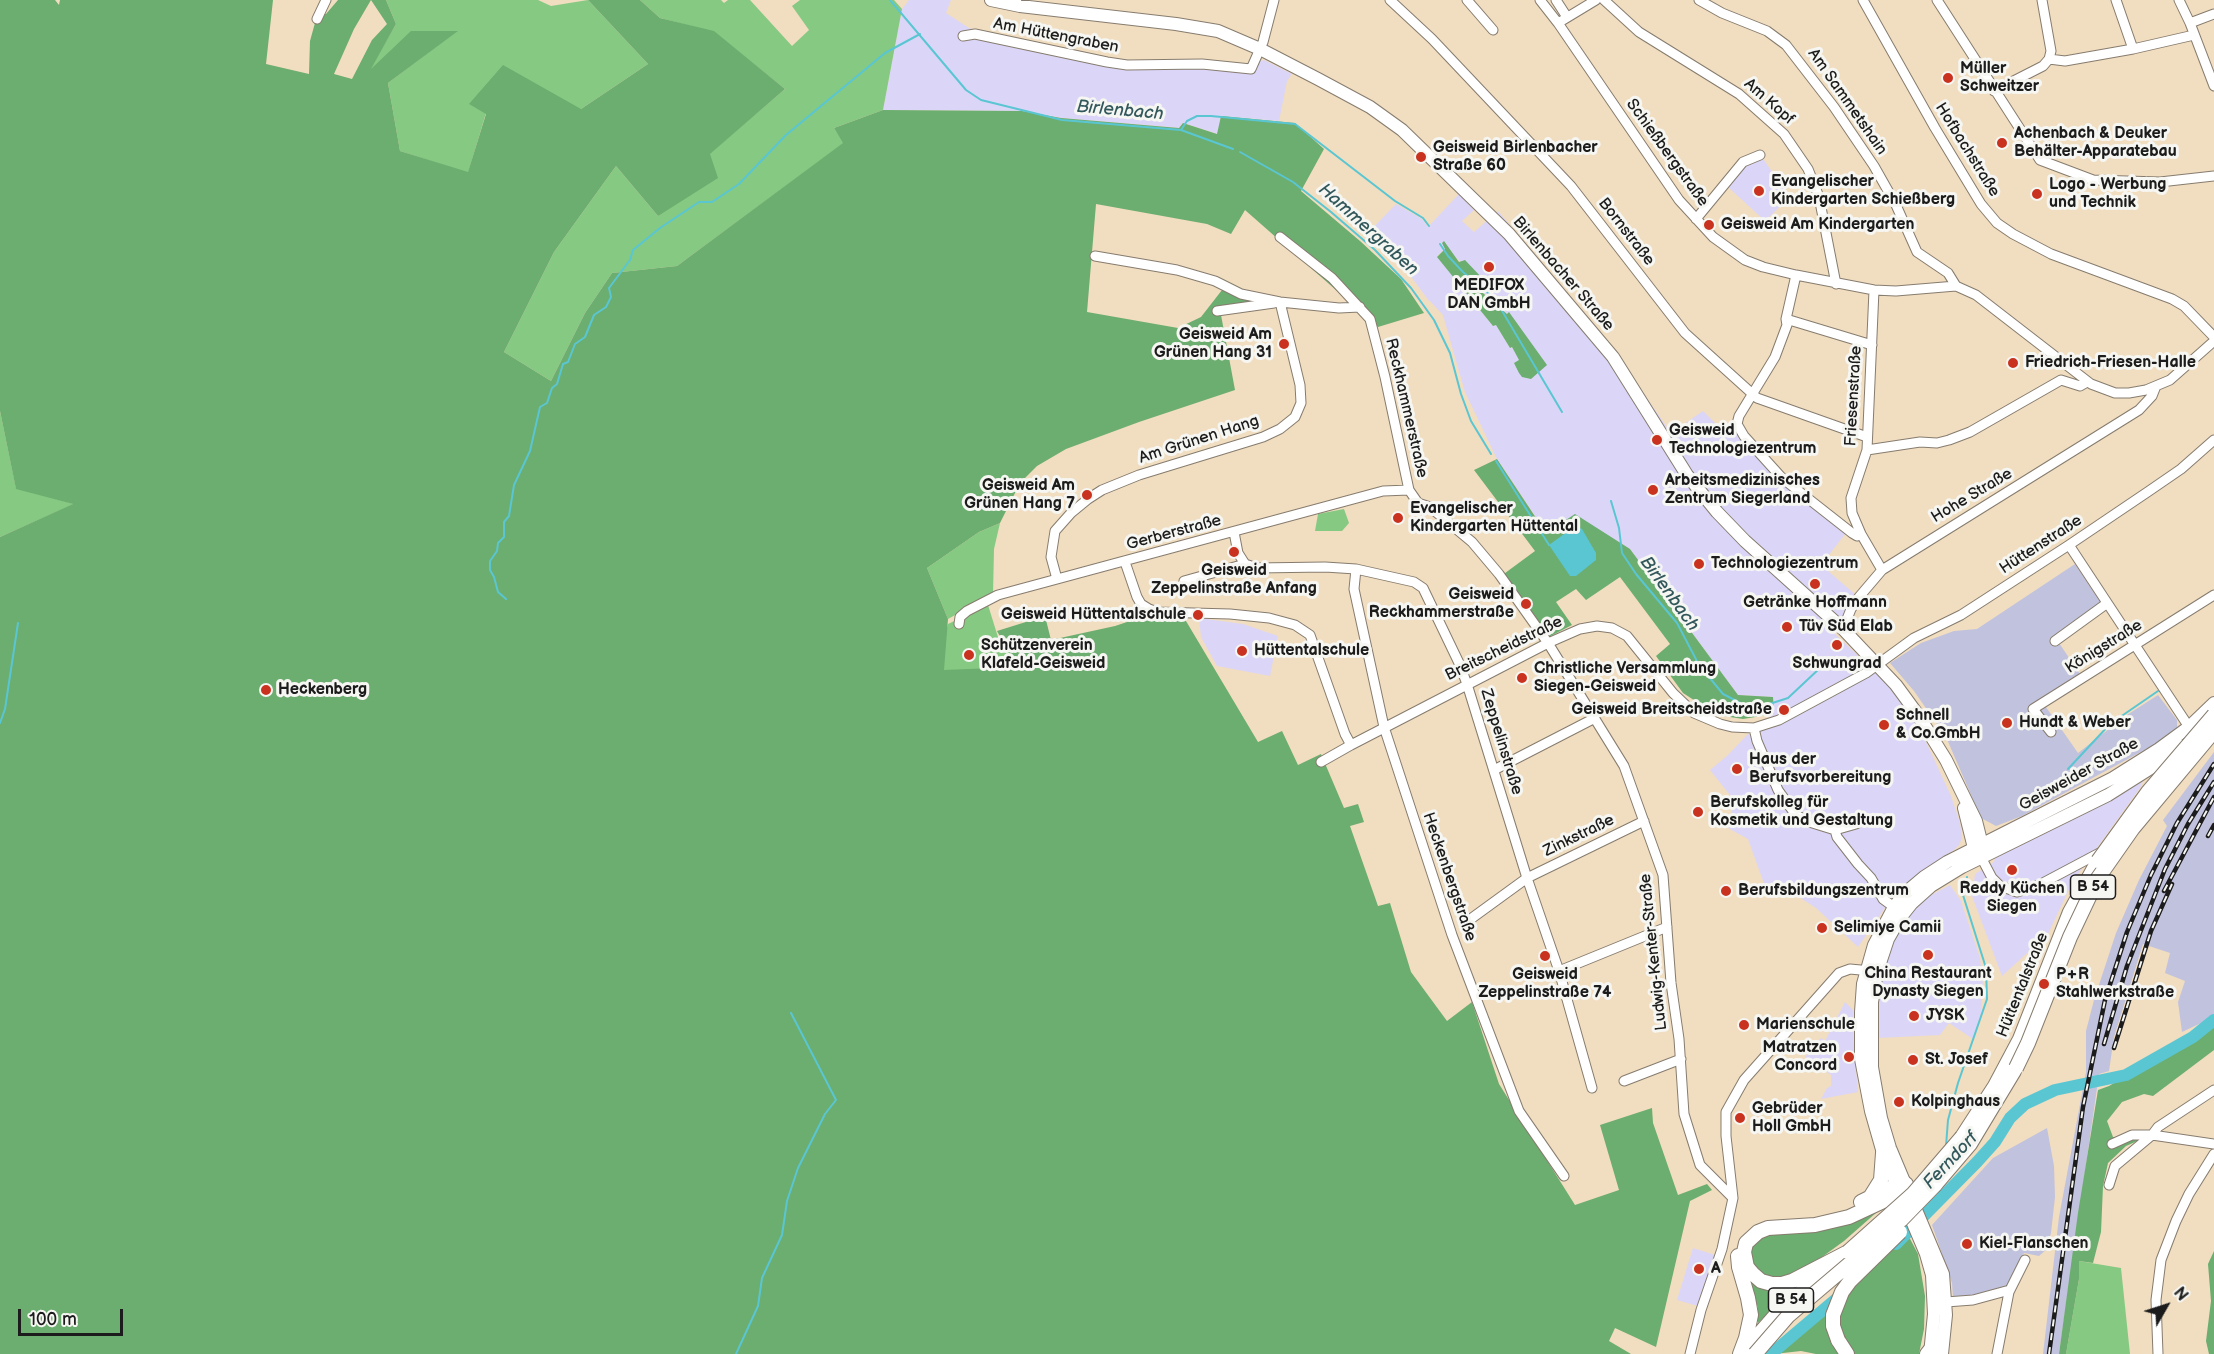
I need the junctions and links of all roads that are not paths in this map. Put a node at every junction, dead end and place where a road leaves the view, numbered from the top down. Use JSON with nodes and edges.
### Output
{"nodes":[{"id":1,"x":326,"y":0,"type":"edge"},
{"id":2,"x":991,"y":0,"type":"edge"},
{"id":3,"x":1274,"y":0,"type":"edge"},
{"id":4,"x":1467,"y":0,"type":"edge"},
{"id":5,"x":1540,"y":0,"type":"edge"},
{"id":6,"x":1556,"y":0,"type":"edge"},
{"id":7,"x":1596,"y":0,"type":"edge"},
{"id":8,"x":1604,"y":0,"type":"edge"},
{"id":9,"x":1699,"y":0,"type":"edge"},
{"id":10,"x":1863,"y":0,"type":"edge"},
{"id":11,"x":1937,"y":0,"type":"edge"},
{"id":12,"x":2042,"y":0,"type":"edge"},
{"id":13,"x":2116,"y":0,"type":"edge"},
{"id":14,"x":2179,"y":0,"type":"edge"},
{"id":15,"x":1396,"y":2,"type":"edge"},
{"id":16,"x":2214,"y":14,"type":"edge"},
{"id":17,"x":317,"y":19,"type":"dead end"},
{"id":18,"x":1563,"y":20,"type":"junction"},
{"id":19,"x":2190,"y":23,"type":"junction"},
{"id":20,"x":1493,"y":30,"type":"dead end"},
{"id":21,"x":2194,"y":35,"type":"junction"},
{"id":22,"x":963,"y":36,"type":"dead end"},
{"id":23,"x":1260,"y":49,"type":"junction"},
{"id":24,"x":2133,"y":50,"type":"junction"},
{"id":25,"x":2049,"y":59,"type":"junction"},
{"id":26,"x":2214,"y":86,"type":"edge"},
{"id":27,"x":1994,"y":91,"type":"junction"},
{"id":28,"x":1760,"y":155,"type":"dead end"},
{"id":29,"x":2214,"y":176,"type":"edge"},
{"id":30,"x":1696,"y":219,"type":"junction"},
{"id":31,"x":1280,"y":237,"type":"dead end"},
{"id":32,"x":1095,"y":256,"type":"dead end"},
{"id":33,"x":1796,"y":275,"type":"junction"},
{"id":34,"x":1836,"y":284,"type":"junction"},
{"id":35,"x":1956,"y":286,"type":"junction"},
{"id":36,"x":1874,"y":290,"type":"junction"},
{"id":37,"x":1280,"y":302,"type":"junction"},
{"id":38,"x":1360,"y":307,"type":"junction"},
{"id":39,"x":1217,"y":311,"type":"dead end"},
{"id":40,"x":1786,"y":319,"type":"junction"},
{"id":41,"x":2214,"y":337,"type":"edge"},
{"id":42,"x":2214,"y":341,"type":"edge"},
{"id":43,"x":1872,"y":345,"type":"junction"},
{"id":44,"x":2087,"y":382,"type":"junction"},
{"id":45,"x":2157,"y":386,"type":"junction"},
{"id":46,"x":2129,"y":393,"type":"junction"},
{"id":47,"x":1752,"y":395,"type":"junction"},
{"id":48,"x":2139,"y":410,"type":"junction"},
{"id":49,"x":1867,"y":437,"type":"junction"},
{"id":50,"x":2214,"y":440,"type":"edge"},
{"id":51,"x":1867,"y":450,"type":"junction"},
{"id":52,"x":1409,"y":490,"type":"junction"},
{"id":53,"x":1234,"y":532,"type":"junction"},
{"id":54,"x":1861,"y":534,"type":"junction"},
{"id":55,"x":2069,"y":545,"type":"junction"},
{"id":56,"x":1125,"y":562,"type":"junction"},
{"id":57,"x":1245,"y":564,"type":"junction"},
{"id":58,"x":1356,"y":569,"type":"junction"},
{"id":59,"x":1881,"y":570,"type":"junction"},
{"id":60,"x":1057,"y":579,"type":"junction"},
{"id":61,"x":1184,"y":581,"type":"dead end"},
{"id":62,"x":2214,"y":595,"type":"edge"},
{"id":63,"x":2106,"y":604,"type":"junction"},
{"id":64,"x":959,"y":624,"type":"dead end"},
{"id":65,"x":1844,"y":629,"type":"junction"},
{"id":66,"x":2055,"y":641,"type":"dead end"},
{"id":67,"x":1548,"y":643,"type":"junction"},
{"id":68,"x":2135,"y":646,"type":"junction"},
{"id":69,"x":1878,"y":664,"type":"junction"},
{"id":70,"x":1467,"y":684,"type":"junction"},
{"id":71,"x":2214,"y":704,"type":"edge"},
{"id":72,"x":2214,"y":717,"type":"edge"},
{"id":73,"x":1595,"y":718,"type":"junction"},
{"id":74,"x":1384,"y":727,"type":"junction"},
{"id":75,"x":2189,"y":727,"type":"junction"},
{"id":76,"x":1754,"y":728,"type":"junction"},
{"id":77,"x":2214,"y":731,"type":"edge"},
{"id":78,"x":2051,"y":732,"type":"dead end"},
{"id":79,"x":1351,"y":745,"type":"junction"},
{"id":80,"x":1321,"y":762,"type":"dead end"},
{"id":81,"x":1494,"y":770,"type":"junction"},
{"id":82,"x":1958,"y":788,"type":"junction"},
{"id":83,"x":1644,"y":821,"type":"junction"},
{"id":84,"x":1976,"y":821,"type":"junction"},
{"id":85,"x":1856,"y":824,"type":"dead end"},
{"id":86,"x":2147,"y":824,"type":"dead end"},
{"id":87,"x":1835,"y":830,"type":"junction"},
{"id":88,"x":2011,"y":830,"type":"junction"},
{"id":89,"x":1979,"y":850,"type":"junction"},
{"id":90,"x":1527,"y":878,"type":"junction"},
{"id":91,"x":1894,"y":907,"type":"junction"},
{"id":92,"x":1472,"y":918,"type":"dead end"},
{"id":93,"x":1667,"y":927,"type":"junction"},
{"id":94,"x":1559,"y":971,"type":"junction"},
{"id":95,"x":1871,"y":971,"type":"junction"},
{"id":96,"x":1681,"y":1059,"type":"junction"},
{"id":97,"x":1624,"y":1081,"type":"dead end"},
{"id":98,"x":1592,"y":1088,"type":"dead end"},
{"id":99,"x":2214,"y":1090,"type":"edge"},
{"id":100,"x":2152,"y":1135,"type":"junction"},
{"id":101,"x":2112,"y":1144,"type":"dead end"},
{"id":102,"x":2214,"y":1144,"type":"edge"},
{"id":103,"x":1883,"y":1153,"type":"junction"},
{"id":104,"x":2214,"y":1154,"type":"edge"},
{"id":105,"x":1564,"y":1176,"type":"dead end"},
{"id":106,"x":1935,"y":1185,"type":"junction"},
{"id":107,"x":2109,"y":1185,"type":"dead end"},
{"id":108,"x":1900,"y":1187,"type":"junction"},
{"id":109,"x":1732,"y":1198,"type":"junction"},
{"id":110,"x":1870,"y":1198,"type":"junction"},
{"id":111,"x":1922,"y":1234,"type":"junction"},
{"id":112,"x":1848,"y":1252,"type":"junction"},
{"id":113,"x":2025,"y":1260,"type":"dead end"},
{"id":114,"x":2009,"y":1292,"type":"junction"},
{"id":115,"x":1946,"y":1302,"type":"junction"},
{"id":116,"x":1933,"y":1353,"type":"edge"},
{"id":117,"x":1690,"y":1354,"type":"edge"},
{"id":118,"x":1741,"y":1354,"type":"edge"},
{"id":119,"x":1755,"y":1354,"type":"edge"},
{"id":120,"x":1847,"y":1354,"type":"edge"},
{"id":121,"x":1997,"y":1354,"type":"edge"},
{"id":122,"x":2158,"y":1354,"type":"edge"}],
"edges":[{"from":1,"to":17,"type":"street"},
{"from":2,"to":23,"type":"main road","name":"Birlenbacher Straße"},
{"from":3,"to":23,"type":"street"},
{"from":4,"to":20,"type":"street"},
{"from":5,"to":18,"type":"street","name":"Schießbergstraße"},
{"from":6,"to":18,"type":"street"},
{"from":7,"to":18,"type":"street"},
{"from":8,"to":34,"type":"street","name":"Am Kopf"},
{"from":9,"to":35,"type":"street","name":"Am Sammetshain"},
{"from":10,"to":41,"type":"street","name":"Hofbachstraße"},
{"from":11,"to":27,"type":"street"},
{"from":12,"to":25,"type":"street"},
{"from":13,"to":24,"type":"street"},
{"from":14,"to":19,"type":"street"},
{"from":15,"to":47,"type":"street","name":"Bornstraße"},
{"from":16,"to":19,"type":"street"},
{"from":18,"to":30,"type":"street","name":"Schießbergstraße"},
{"from":19,"to":21,"type":"street"},
{"from":21,"to":24,"type":"street"},
{"from":21,"to":26,"type":"street"},
{"from":22,"to":23,"type":"street","name":"Am Hüttengraben"},
{"from":23,"to":65,"type":"main road","name":"Birlenbacher Straße"},
{"from":24,"to":25,"type":"street"},
{"from":25,"to":27,"type":"street"},
{"from":27,"to":29,"type":"street"},
{"from":28,"to":30,"type":"street"},
{"from":30,"to":33,"type":"street","name":"Schießbergstraße"},
{"from":31,"to":38,"type":"street","name":"Reckhammerstraße"},
{"from":32,"to":37,"type":"street"},
{"from":33,"to":34,"type":"street","name":"Schießbergstraße"},
{"from":33,"to":40,"type":"street"},
{"from":34,"to":36,"type":"street","name":"Schießbergstraße"},
{"from":35,"to":36,"type":"street","name":"Schießbergstraße"},
{"from":35,"to":44,"type":"street"},
{"from":36,"to":43,"type":"street","name":"Friesenstraße"},
{"from":37,"to":38,"type":"street"},
{"from":37,"to":39,"type":"street"},
{"from":37,"to":60,"type":"street","name":"Am Grünen Hang"},
{"from":38,"to":52,"type":"street","name":"Reckhammerstraße"},
{"from":40,"to":43,"type":"street"},
{"from":40,"to":47,"type":"street"},
{"from":42,"to":45,"type":"street"},
{"from":43,"to":49,"type":"street","name":"Friesenstraße"},
{"from":44,"to":46,"type":"street"},
{"from":44,"to":51,"type":"street"},
{"from":45,"to":46,"type":"street"},
{"from":45,"to":48,"type":"street"},
{"from":46,"to":48,"type":"street"},
{"from":47,"to":49,"type":"street","name":"Bornstraße"},
{"from":47,"to":54,"type":"street"},
{"from":48,"to":59,"type":"street","name":"Hohe Straße"},
{"from":49,"to":51,"type":"street","name":"Friesenstraße"},
{"from":50,"to":55,"type":"street","name":"Hüttenstraße"},
{"from":51,"to":54,"type":"street","name":"Friesenstraße"},
{"from":52,"to":53,"type":"street","name":"Gerberstraße"},
{"from":52,"to":67,"type":"street","name":"Reckhammerstraße"},
{"from":53,"to":56,"type":"street","name":"Gerberstraße"},
{"from":53,"to":57,"type":"street"},
{"from":54,"to":59,"type":"street","name":"Friesenstraße"},
{"from":55,"to":63,"type":"street"},
{"from":55,"to":69,"type":"street","name":"Hüttenstraße"},
{"from":56,"to":60,"type":"street","name":"Gerberstraße"},
{"from":56,"to":79,"type":"street"},
{"from":57,"to":58,"type":"street","name":"Zeppelinstraße"},
{"from":57,"to":61,"type":"street","name":"Zeppelinstraße"},
{"from":58,"to":70,"type":"street","name":"Zeppelinstraße"},
{"from":58,"to":74,"type":"street","name":"Heckenbergstraße"},
{"from":59,"to":65,"type":"street","name":"Hohe Straße"},
{"from":60,"to":64,"type":"street","name":"Gerberstraße"},
{"from":62,"to":68,"type":"street","name":"Königstraße"},
{"from":63,"to":66,"type":"street"},
{"from":63,"to":68,"type":"street"},
{"from":65,"to":69,"type":"main road","name":"Birlenbacher Straße"},
{"from":67,"to":70,"type":"street","name":"Breitscheidstraße"},
{"from":67,"to":73,"type":"street","name":"Ludwig-Kenter-Straße"},
{"from":67,"to":76,"type":"street","name":"Breitscheidstraße"},
{"from":68,"to":75,"type":"street"},
{"from":68,"to":78,"type":"street","name":"Königstraße"},
{"from":69,"to":76,"type":"street","name":"Breitscheidstraße"},
{"from":69,"to":82,"type":"main road","name":"Birlenbacher Straße"},
{"from":70,"to":74,"type":"street","name":"Breitscheidstraße"},
{"from":70,"to":81,"type":"street","name":"Zeppelinstraße"},
{"from":71,"to":75,"type":"main road","name":"Geisweider Straße"},
{"from":72,"to":89,"type":"main road","name":"Geisweider Straße"},
{"from":72,"to":112,"type":"highway","name":"Hüttentalstraße","number":"B 54","bridge":true},
{"from":73,"to":81,"type":"street"},
{"from":73,"to":83,"type":"street","name":"Ludwig-Kenter-Straße"},
{"from":74,"to":79,"type":"street","name":"Breitscheidstraße"},
{"from":74,"to":105,"type":"street","name":"Heckenbergstraße"},
{"from":75,"to":88,"type":"main road","name":"Geisweider Straße"},
{"from":76,"to":87,"type":"street"},
{"from":77,"to":106,"type":"highway","name":"Hüttentalstraße","number":"B 54","bridge":true},
{"from":79,"to":80,"type":"street","name":"Breitscheidstraße"},
{"from":81,"to":90,"type":"street","name":"Zeppelinstraße"},
{"from":82,"to":84,"type":"main road","name":"Birlenbacher Straße"},
{"from":82,"to":89,"type":"main road","name":"Birlenbacher Straße"},
{"from":83,"to":90,"type":"street","name":"Zinkstraße"},
{"from":83,"to":93,"type":"street","name":"Ludwig-Kenter-Straße"},
{"from":84,"to":88,"type":"main road"},
{"from":84,"to":89,"type":"main road","name":"Birlenbacher Straße"},
{"from":85,"to":87,"type":"street"},
{"from":86,"to":89,"type":"street"},
{"from":87,"to":91,"type":"street"},
{"from":88,"to":89,"type":"main road","name":"Geisweider Straße"},
{"from":89,"to":91,"type":"main road"},
{"from":89,"to":95,"type":"main road"},
{"from":90,"to":92,"type":"street"},
{"from":90,"to":94,"type":"street","name":"Zeppelinstraße"},
{"from":91,"to":95,"type":"main road"},
{"from":93,"to":94,"type":"street"},
{"from":93,"to":96,"type":"street","name":"Ludwig-Kenter-Straße"},
{"from":94,"to":98,"type":"street","name":"Zeppelinstraße"},
{"from":95,"to":103,"type":"main road"},
{"from":95,"to":108,"type":"main road"},
{"from":95,"to":109,"type":"street"},
{"from":96,"to":97,"type":"street"},
{"from":96,"to":109,"type":"street","name":"Ludwig-Kenter-Straße"},
{"from":99,"to":100,"type":"street"},
{"from":100,"to":101,"type":"street"},
{"from":100,"to":102,"type":"street"},
{"from":100,"to":107,"type":"street"},
{"from":103,"to":108,"type":"main road"},
{"from":103,"to":110,"type":"highway"},
{"from":104,"to":122,"type":"street"},
{"from":106,"to":119,"type":"highway","name":"Hüttentalstraße","number":"B 54","bridge":true},
{"from":106,"to":120,"type":"highway","bridge":true},
{"from":108,"to":110,"type":"highway"},
{"from":108,"to":111,"type":"main road"},
{"from":108,"to":112,"type":"highway"},
{"from":109,"to":117,"type":"street"},
{"from":110,"to":118,"type":"highway"},
{"from":111,"to":115,"type":"main road"},
{"from":111,"to":116,"type":"main road"},
{"from":112,"to":118,"type":"highway","name":"Hüttentalstraße","number":"B 54"},
{"from":113,"to":114,"type":"street"},
{"from":114,"to":115,"type":"street"},
{"from":114,"to":121,"type":"street"},
{"from":115,"to":116,"type":"main road"}]}
